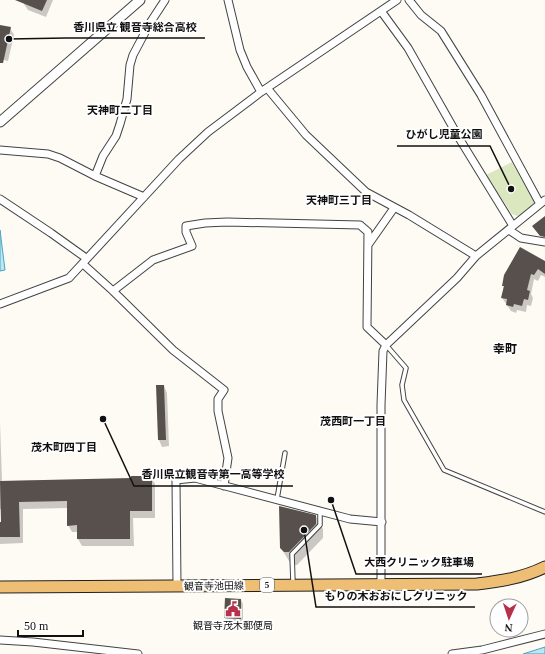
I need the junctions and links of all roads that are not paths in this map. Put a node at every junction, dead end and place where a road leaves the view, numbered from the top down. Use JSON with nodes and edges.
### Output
{"nodes":[{"id":1,"x":140,"y":0,"type":"edge"},
{"id":2,"x":165,"y":0,"type":"edge"},
{"id":3,"x":228,"y":0,"type":"edge"},
{"id":4,"x":397,"y":0,"type":"edge"},
{"id":5,"x":409,"y":0,"type":"edge"},
{"id":6,"x":381,"y":11,"type":"junction"},
{"id":7,"x":264,"y":90,"type":"junction"},
{"id":8,"x":0,"y":122,"type":"edge"},
{"id":9,"x":0,"y":150,"type":"edge"},
{"id":10,"x":95,"y":176,"type":"junction"},
{"id":11,"x":144,"y":197,"type":"junction"},
{"id":12,"x":0,"y":199,"type":"edge"},
{"id":13,"x":542,"y":202,"type":"edge"},
{"id":14,"x":394,"y":208,"type":"junction"},
{"id":15,"x":511,"y":228,"type":"junction"},
{"id":16,"x":545,"y":242,"type":"edge"},
{"id":17,"x":368,"y":245,"type":"junction"},
{"id":18,"x":476,"y":256,"type":"junction"},
{"id":19,"x":84,"y":261,"type":"junction"},
{"id":20,"x":113,"y":291,"type":"junction"},
{"id":21,"x":0,"y":304,"type":"edge"},
{"id":22,"x":386,"y":346,"type":"junction"},
{"id":23,"x":285,"y":453,"type":"dead end"},
{"id":24,"x":224,"y":486,"type":"junction"},
{"id":25,"x":277,"y":499,"type":"junction"},
{"id":26,"x":320,"y":512,"type":"junction"},
{"id":27,"x":545,"y":512,"type":"edge"},
{"id":28,"x":382,"y":522,"type":"junction"},
{"id":29,"x":545,"y":567,"type":"edge"},
{"id":30,"x":293,"y":584,"type":"junction"},
{"id":31,"x":381,"y":584,"type":"junction"},
{"id":32,"x":177,"y":586,"type":"junction"},
{"id":33,"x":0,"y":587,"type":"edge"},
{"id":34,"x":545,"y":634,"type":"edge"},
{"id":35,"x":0,"y":640,"type":"edge"},
{"id":36,"x":138,"y":654,"type":"edge"},
{"id":37,"x":452,"y":654,"type":"edge"}],
"edges":[{"from":1,"to":8,"type":"street"},
{"from":2,"to":10,"type":"street"},
{"from":3,"to":7,"type":"street"},
{"from":4,"to":6,"type":"street"},
{"from":5,"to":13,"type":"street"},
{"from":6,"to":7,"type":"street"},
{"from":6,"to":15,"type":"street"},
{"from":7,"to":11,"type":"street"},
{"from":7,"to":14,"type":"street"},
{"from":9,"to":10,"type":"street"},
{"from":10,"to":11,"type":"street"},
{"from":11,"to":19,"type":"street"},
{"from":12,"to":19,"type":"street"},
{"from":13,"to":15,"type":"street"},
{"from":14,"to":17,"type":"street"},
{"from":14,"to":18,"type":"street"},
{"from":15,"to":16,"type":"street"},
{"from":15,"to":18,"type":"street"},
{"from":17,"to":20,"type":"street"},
{"from":17,"to":22,"type":"street"},
{"from":18,"to":22,"type":"street"},
{"from":19,"to":20,"type":"street"},
{"from":19,"to":21,"type":"street"},
{"from":20,"to":24,"type":"street"},
{"from":22,"to":27,"type":"lane"},
{"from":22,"to":28,"type":"street"},
{"from":23,"to":25,"type":"lane"},
{"from":24,"to":25,"type":"street"},
{"from":24,"to":32,"type":"street"},
{"from":25,"to":26,"type":"street"},
{"from":26,"to":28,"type":"street"},
{"from":26,"to":30,"type":"lane"},
{"from":28,"to":31,"type":"street"},
{"from":29,"to":31,"type":"main road","name":"観音寺池田線","number":"5"},
{"from":30,"to":31,"type":"main road","name":"観音寺池田線","number":"5"},
{"from":30,"to":32,"type":"main road","name":"観音寺池田線","number":"5"},
{"from":32,"to":33,"type":"main road","name":"観音寺池田線","number":"5"},
{"from":34,"to":37,"type":"street"},
{"from":35,"to":36,"type":"street"}]}
